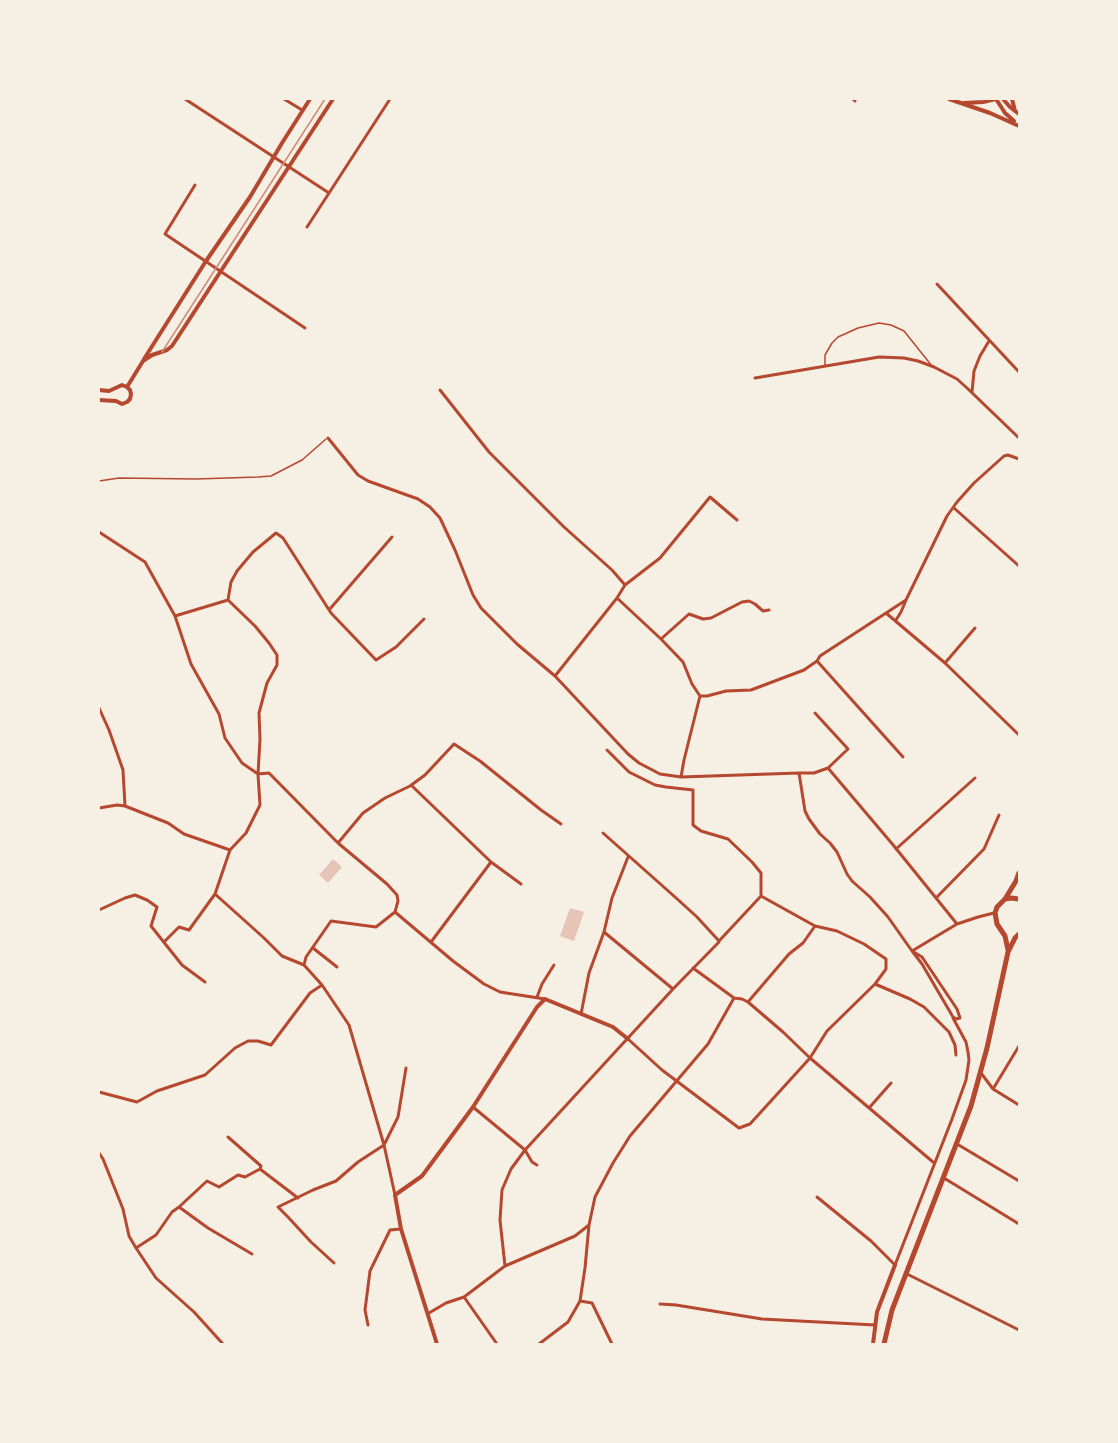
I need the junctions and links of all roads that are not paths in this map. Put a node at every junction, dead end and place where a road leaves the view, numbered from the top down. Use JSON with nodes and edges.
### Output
{"nodes":[{"id":1,"x":185,"y":99,"type":"edge"},
{"id":2,"x":284,"y":99,"type":"edge"},
{"id":3,"x":310,"y":99,"type":"edge"},
{"id":4,"x":333,"y":99,"type":"edge"},
{"id":5,"x":390,"y":99,"type":"edge"},
{"id":6,"x":949,"y":99,"type":"edge"},
{"id":7,"x":1004,"y":99,"type":"edge"},
{"id":8,"x":1012,"y":99,"type":"edge"},
{"id":9,"x":955,"y":101,"type":"junction"},
{"id":10,"x":302,"y":110,"type":"junction"},
{"id":11,"x":1017,"y":113,"type":"edge"},
{"id":12,"x":1019,"y":125,"type":"edge"},
{"id":13,"x":273,"y":157,"type":"junction"},
{"id":14,"x":289,"y":168,"type":"junction"},
{"id":15,"x":195,"y":185,"type":"dead end"},
{"id":16,"x":329,"y":193,"type":"junction"},
{"id":17,"x":307,"y":226,"type":"dead end"},
{"id":18,"x":206,"y":261,"type":"junction"},
{"id":19,"x":221,"y":272,"type":"junction"},
{"id":20,"x":937,"y":284,"type":"dead end"},
{"id":21,"x":305,"y":328,"type":"dead end"},
{"id":22,"x":990,"y":341,"type":"junction"},
{"id":23,"x":140,"y":364,"type":"junction"},
{"id":24,"x":825,"y":366,"type":"junction"},
{"id":25,"x":934,"y":367,"type":"junction"},
{"id":26,"x":1019,"y":372,"type":"edge"},
{"id":27,"x":755,"y":378,"type":"dead end"},
{"id":28,"x":127,"y":387,"type":"junction"},
{"id":29,"x":115,"y":389,"type":"junction"},
{"id":30,"x":99,"y":390,"type":"edge"},
{"id":31,"x":440,"y":390,"type":"dead end"},
{"id":32,"x":972,"y":392,"type":"junction"},
{"id":33,"x":99,"y":400,"type":"edge"},
{"id":34,"x":116,"y":401,"type":"junction"},
{"id":35,"x":328,"y":438,"type":"joint"},
{"id":36,"x":1019,"y":438,"type":"edge"},
{"id":37,"x":1019,"y":459,"type":"edge"},
{"id":38,"x":99,"y":481,"type":"edge"},
{"id":39,"x":954,"y":508,"type":"junction"},
{"id":40,"x":737,"y":520,"type":"dead end"},
{"id":41,"x":99,"y":532,"type":"edge"},
{"id":42,"x":392,"y":537,"type":"dead end"},
{"id":43,"x":1019,"y":566,"type":"edge"},
{"id":44,"x":625,"y":585,"type":"junction"},
{"id":45,"x":617,"y":598,"type":"junction"},
{"id":46,"x":228,"y":600,"type":"junction"},
{"id":47,"x":906,"y":600,"type":"junction"},
{"id":48,"x":329,"y":610,"type":"junction"},
{"id":49,"x":769,"y":610,"type":"dead end"},
{"id":50,"x":886,"y":613,"type":"junction"},
{"id":51,"x":175,"y":616,"type":"junction"},
{"id":52,"x":424,"y":619,"type":"dead end"},
{"id":53,"x":896,"y":620,"type":"junction"},
{"id":54,"x":975,"y":628,"type":"dead end"},
{"id":55,"x":661,"y":639,"type":"junction"},
{"id":56,"x":817,"y":661,"type":"junction"},
{"id":57,"x":945,"y":663,"type":"junction"},
{"id":58,"x":555,"y":676,"type":"junction"},
{"id":59,"x":700,"y":696,"type":"junction"},
{"id":60,"x":99,"y":708,"type":"edge"},
{"id":61,"x":815,"y":713,"type":"dead end"},
{"id":62,"x":1019,"y":735,"type":"edge"},
{"id":63,"x":607,"y":750,"type":"dead end"},
{"id":64,"x":903,"y":757,"type":"dead end"},
{"id":65,"x":828,"y":768,"type":"junction"},
{"id":66,"x":799,"y":773,"type":"junction"},
{"id":67,"x":258,"y":774,"type":"junction"},
{"id":68,"x":681,"y":777,"type":"junction"},
{"id":69,"x":975,"y":778,"type":"dead end"},
{"id":70,"x":411,"y":785,"type":"junction"},
{"id":71,"x":125,"y":806,"type":"junction"},
{"id":72,"x":99,"y":808,"type":"edge"},
{"id":73,"x":999,"y":814,"type":"dead end"},
{"id":74,"x":561,"y":825,"type":"dead end"},
{"id":75,"x":603,"y":833,"type":"dead end"},
{"id":76,"x":338,"y":843,"type":"junction"},
{"id":77,"x":896,"y":849,"type":"junction"},
{"id":78,"x":230,"y":850,"type":"junction"},
{"id":79,"x":628,"y":857,"type":"junction"},
{"id":80,"x":491,"y":862,"type":"junction"},
{"id":81,"x":1019,"y":873,"type":"edge"},
{"id":82,"x":522,"y":884,"type":"dead end"},
{"id":83,"x":215,"y":894,"type":"junction"},
{"id":84,"x":761,"y":896,"type":"junction"},
{"id":85,"x":936,"y":898,"type":"junction"},
{"id":86,"x":1005,"y":899,"type":"junction"},
{"id":87,"x":1019,"y":899,"type":"edge"},
{"id":88,"x":99,"y":910,"type":"edge"},
{"id":89,"x":395,"y":912,"type":"junction"},
{"id":90,"x":995,"y":913,"type":"junction"},
{"id":91,"x":957,"y":924,"type":"junction"},
{"id":92,"x":815,"y":926,"type":"junction"},
{"id":93,"x":1001,"y":929,"type":"junction"},
{"id":94,"x":604,"y":932,"type":"junction"},
{"id":95,"x":1019,"y":933,"type":"edge"},
{"id":96,"x":165,"y":941,"type":"junction"},
{"id":97,"x":719,"y":941,"type":"junction"},
{"id":98,"x":431,"y":942,"type":"junction"},
{"id":99,"x":313,"y":948,"type":"junction"},
{"id":100,"x":912,"y":951,"type":"junction"},
{"id":101,"x":1008,"y":952,"type":"junction"},
{"id":102,"x":304,"y":965,"type":"junction"},
{"id":103,"x":554,"y":965,"type":"dead end"},
{"id":104,"x":337,"y":967,"type":"dead end"},
{"id":105,"x":693,"y":968,"type":"junction"},
{"id":106,"x":205,"y":982,"type":"dead end"},
{"id":107,"x":875,"y":984,"type":"junction"},
{"id":108,"x":322,"y":985,"type":"junction"},
{"id":109,"x":673,"y":989,"type":"junction"},
{"id":110,"x":537,"y":997,"type":"junction"},
{"id":111,"x":734,"y":998,"type":"junction"},
{"id":112,"x":545,"y":999,"type":"junction"},
{"id":113,"x":748,"y":1002,"type":"junction"},
{"id":114,"x":581,"y":1014,"type":"junction"},
{"id":115,"x":953,"y":1017,"type":"junction"},
{"id":116,"x":628,"y":1039,"type":"junction"},
{"id":117,"x":1019,"y":1046,"type":"edge"},
{"id":118,"x":956,"y":1055,"type":"dead end"},
{"id":119,"x":810,"y":1058,"type":"junction"},
{"id":120,"x":406,"y":1068,"type":"dead end"},
{"id":121,"x":981,"y":1072,"type":"junction"},
{"id":122,"x":677,"y":1080,"type":"junction"},
{"id":123,"x":891,"y":1083,"type":"dead end"},
{"id":124,"x":993,"y":1089,"type":"junction"},
{"id":125,"x":99,"y":1092,"type":"edge"},
{"id":126,"x":1019,"y":1105,"type":"edge"},
{"id":127,"x":473,"y":1107,"type":"junction"},
{"id":128,"x":869,"y":1108,"type":"junction"},
{"id":129,"x":228,"y":1137,"type":"dead end"},
{"id":130,"x":957,"y":1144,"type":"junction"},
{"id":131,"x":384,"y":1145,"type":"junction"},
{"id":132,"x":525,"y":1150,"type":"junction"},
{"id":133,"x":99,"y":1153,"type":"edge"},
{"id":134,"x":934,"y":1162,"type":"junction"},
{"id":135,"x":537,"y":1165,"type":"dead end"},
{"id":136,"x":260,"y":1169,"type":"junction"},
{"id":137,"x":943,"y":1177,"type":"junction"},
{"id":138,"x":1019,"y":1181,"type":"edge"},
{"id":139,"x":395,"y":1195,"type":"junction"},
{"id":140,"x":817,"y":1197,"type":"dead end"},
{"id":141,"x":298,"y":1198,"type":"junction"},
{"id":142,"x":179,"y":1207,"type":"junction"},
{"id":143,"x":1019,"y":1224,"type":"edge"},
{"id":144,"x":589,"y":1225,"type":"junction"},
{"id":145,"x":401,"y":1229,"type":"junction"},
{"id":146,"x":136,"y":1248,"type":"junction"},
{"id":147,"x":252,"y":1254,"type":"dead end"},
{"id":148,"x":334,"y":1263,"type":"dead end"},
{"id":149,"x":895,"y":1265,"type":"junction"},
{"id":150,"x":505,"y":1266,"type":"junction"},
{"id":151,"x":905,"y":1274,"type":"junction"},
{"id":152,"x":464,"y":1297,"type":"junction"},
{"id":153,"x":580,"y":1301,"type":"junction"},
{"id":154,"x":660,"y":1304,"type":"dead end"},
{"id":155,"x":429,"y":1313,"type":"junction"},
{"id":156,"x":368,"y":1325,"type":"dead end"},
{"id":157,"x":874,"y":1325,"type":"junction"},
{"id":158,"x":1019,"y":1330,"type":"edge"},
{"id":159,"x":223,"y":1344,"type":"edge"},
{"id":160,"x":437,"y":1344,"type":"edge"},
{"id":161,"x":497,"y":1344,"type":"edge"},
{"id":162,"x":539,"y":1344,"type":"edge"},
{"id":163,"x":612,"y":1344,"type":"edge"},
{"id":164,"x":873,"y":1344,"type":"edge"},
{"id":165,"x":884,"y":1344,"type":"edge"}],
"edges":[{"from":1,"to":13,"type":"street"},
{"from":2,"to":10,"type":"street"},
{"from":3,"to":10,"type":"street"},
{"from":4,"to":14,"type":"street"},
{"from":5,"to":16,"type":"street"},
{"from":6,"to":9,"type":"street"},
{"from":7,"to":11,"type":"street"},
{"from":8,"to":11,"type":"street"},
{"from":9,"to":12,"type":"street"},
{"from":9,"to":12,"type":"street"},
{"from":10,"to":13,"type":"street"},
{"from":13,"to":14,"type":"street"},
{"from":13,"to":18,"type":"street"},
{"from":14,"to":16,"type":"street"},
{"from":14,"to":19,"type":"street"},
{"from":15,"to":18,"type":"street"},
{"from":16,"to":17,"type":"street"},
{"from":18,"to":19,"type":"street"},
{"from":18,"to":23,"type":"street"},
{"from":19,"to":21,"type":"street"},
{"from":19,"to":23,"type":"street"},
{"from":20,"to":22,"type":"street"},
{"from":22,"to":26,"type":"street"},
{"from":22,"to":32,"type":"street"},
{"from":23,"to":28,"type":"street"},
{"from":24,"to":25,"type":"street"},
{"from":24,"to":25,"type":"lane"},
{"from":24,"to":27,"type":"street"},
{"from":25,"to":32,"type":"street"},
{"from":28,"to":29,"type":"street"},
{"from":28,"to":34,"type":"street"},
{"from":29,"to":30,"type":"street"},
{"from":29,"to":34,"type":"street"},
{"from":31,"to":44,"type":"street"},
{"from":32,"to":36,"type":"street"},
{"from":33,"to":34,"type":"street"},
{"from":35,"to":38,"type":"lane"},
{"from":35,"to":58,"type":"street"},
{"from":37,"to":39,"type":"street"},
{"from":39,"to":43,"type":"street"},
{"from":39,"to":47,"type":"street"},
{"from":40,"to":44,"type":"street"},
{"from":41,"to":51,"type":"street"},
{"from":42,"to":48,"type":"street"},
{"from":44,"to":45,"type":"street"},
{"from":45,"to":55,"type":"street"},
{"from":45,"to":58,"type":"street"},
{"from":46,"to":48,"type":"street"},
{"from":46,"to":51,"type":"street"},
{"from":46,"to":67,"type":"street"},
{"from":47,"to":50,"type":"street"},
{"from":47,"to":53,"type":"street"},
{"from":48,"to":52,"type":"street"},
{"from":49,"to":55,"type":"street"},
{"from":50,"to":53,"type":"street"},
{"from":50,"to":56,"type":"street"},
{"from":51,"to":67,"type":"street"},
{"from":53,"to":57,"type":"street"},
{"from":54,"to":57,"type":"street"},
{"from":55,"to":59,"type":"street"},
{"from":56,"to":59,"type":"street"},
{"from":56,"to":64,"type":"street"},
{"from":57,"to":62,"type":"street"},
{"from":58,"to":68,"type":"street"},
{"from":59,"to":68,"type":"street"},
{"from":60,"to":71,"type":"street"},
{"from":61,"to":65,"type":"street"},
{"from":63,"to":84,"type":"street"},
{"from":65,"to":66,"type":"street"},
{"from":65,"to":77,"type":"street"},
{"from":66,"to":68,"type":"street"},
{"from":66,"to":100,"type":"street"},
{"from":67,"to":76,"type":"street"},
{"from":67,"to":78,"type":"street"},
{"from":69,"to":77,"type":"street"},
{"from":70,"to":74,"type":"street"},
{"from":70,"to":76,"type":"street"},
{"from":70,"to":80,"type":"street"},
{"from":71,"to":72,"type":"street"},
{"from":71,"to":78,"type":"street"},
{"from":73,"to":85,"type":"street"},
{"from":75,"to":79,"type":"street"},
{"from":76,"to":89,"type":"street"},
{"from":77,"to":85,"type":"street"},
{"from":78,"to":83,"type":"street"},
{"from":79,"to":94,"type":"street"},
{"from":79,"to":97,"type":"street"},
{"from":80,"to":82,"type":"street"},
{"from":80,"to":98,"type":"street"},
{"from":81,"to":86,"type":"highway"},
{"from":83,"to":96,"type":"street"},
{"from":83,"to":102,"type":"street"},
{"from":84,"to":92,"type":"street"},
{"from":84,"to":97,"type":"street"},
{"from":85,"to":91,"type":"street"},
{"from":86,"to":87,"type":"highway"},
{"from":86,"to":90,"type":"highway"},
{"from":88,"to":96,"type":"street"},
{"from":89,"to":98,"type":"street"},
{"from":89,"to":99,"type":"street"},
{"from":90,"to":91,"type":"street"},
{"from":90,"to":93,"type":"highway"},
{"from":91,"to":100,"type":"street"},
{"from":92,"to":107,"type":"street"},
{"from":92,"to":113,"type":"street"},
{"from":93,"to":95,"type":"highway"},
{"from":93,"to":101,"type":"highway"},
{"from":94,"to":109,"type":"street"},
{"from":94,"to":114,"type":"street"},
{"from":95,"to":101,"type":"highway"},
{"from":96,"to":106,"type":"street"},
{"from":97,"to":105,"type":"street"},
{"from":98,"to":110,"type":"street"},
{"from":99,"to":102,"type":"street"},
{"from":99,"to":104,"type":"street"},
{"from":100,"to":115,"type":"street"},
{"from":100,"to":115,"type":"street"},
{"from":101,"to":121,"type":"highway"},
{"from":102,"to":108,"type":"street"},
{"from":103,"to":110,"type":"street"},
{"from":105,"to":109,"type":"street"},
{"from":105,"to":111,"type":"street"},
{"from":107,"to":118,"type":"street"},
{"from":107,"to":119,"type":"street"},
{"from":108,"to":125,"type":"street"},
{"from":108,"to":131,"type":"street"},
{"from":109,"to":116,"type":"street"},
{"from":110,"to":112,"type":"street"},
{"from":111,"to":113,"type":"street"},
{"from":111,"to":122,"type":"street"},
{"from":112,"to":114,"type":"street"},
{"from":112,"to":127,"type":"street"},
{"from":113,"to":119,"type":"street"},
{"from":114,"to":116,"type":"street"},
{"from":115,"to":134,"type":"street"},
{"from":116,"to":122,"type":"street"},
{"from":116,"to":132,"type":"street"},
{"from":117,"to":124,"type":"street"},
{"from":119,"to":122,"type":"street"},
{"from":119,"to":128,"type":"street"},
{"from":120,"to":131,"type":"street"},
{"from":121,"to":124,"type":"street"},
{"from":121,"to":130,"type":"highway"},
{"from":122,"to":144,"type":"street"},
{"from":123,"to":128,"type":"street"},
{"from":124,"to":126,"type":"street"},
{"from":127,"to":132,"type":"street"},
{"from":127,"to":139,"type":"street"},
{"from":128,"to":134,"type":"street"},
{"from":129,"to":136,"type":"street"},
{"from":130,"to":137,"type":"highway"},
{"from":130,"to":138,"type":"street"},
{"from":131,"to":139,"type":"street"},
{"from":131,"to":141,"type":"street"},
{"from":132,"to":135,"type":"street"},
{"from":132,"to":150,"type":"street"},
{"from":133,"to":146,"type":"street"},
{"from":134,"to":149,"type":"street"},
{"from":136,"to":141,"type":"street"},
{"from":136,"to":142,"type":"street"},
{"from":137,"to":143,"type":"street"},
{"from":137,"to":151,"type":"highway"},
{"from":139,"to":145,"type":"street"},
{"from":140,"to":149,"type":"street"},
{"from":141,"to":148,"type":"street"},
{"from":142,"to":146,"type":"street"},
{"from":142,"to":147,"type":"street"},
{"from":144,"to":150,"type":"street"},
{"from":144,"to":153,"type":"street"},
{"from":145,"to":155,"type":"street"},
{"from":145,"to":156,"type":"street"},
{"from":146,"to":159,"type":"street"},
{"from":149,"to":157,"type":"street"},
{"from":150,"to":152,"type":"street"},
{"from":151,"to":158,"type":"street"},
{"from":151,"to":165,"type":"highway"},
{"from":152,"to":155,"type":"street"},
{"from":152,"to":161,"type":"street"},
{"from":153,"to":162,"type":"street"},
{"from":153,"to":163,"type":"street"},
{"from":154,"to":157,"type":"street"},
{"from":155,"to":160,"type":"street"},
{"from":157,"to":164,"type":"street"}]}
